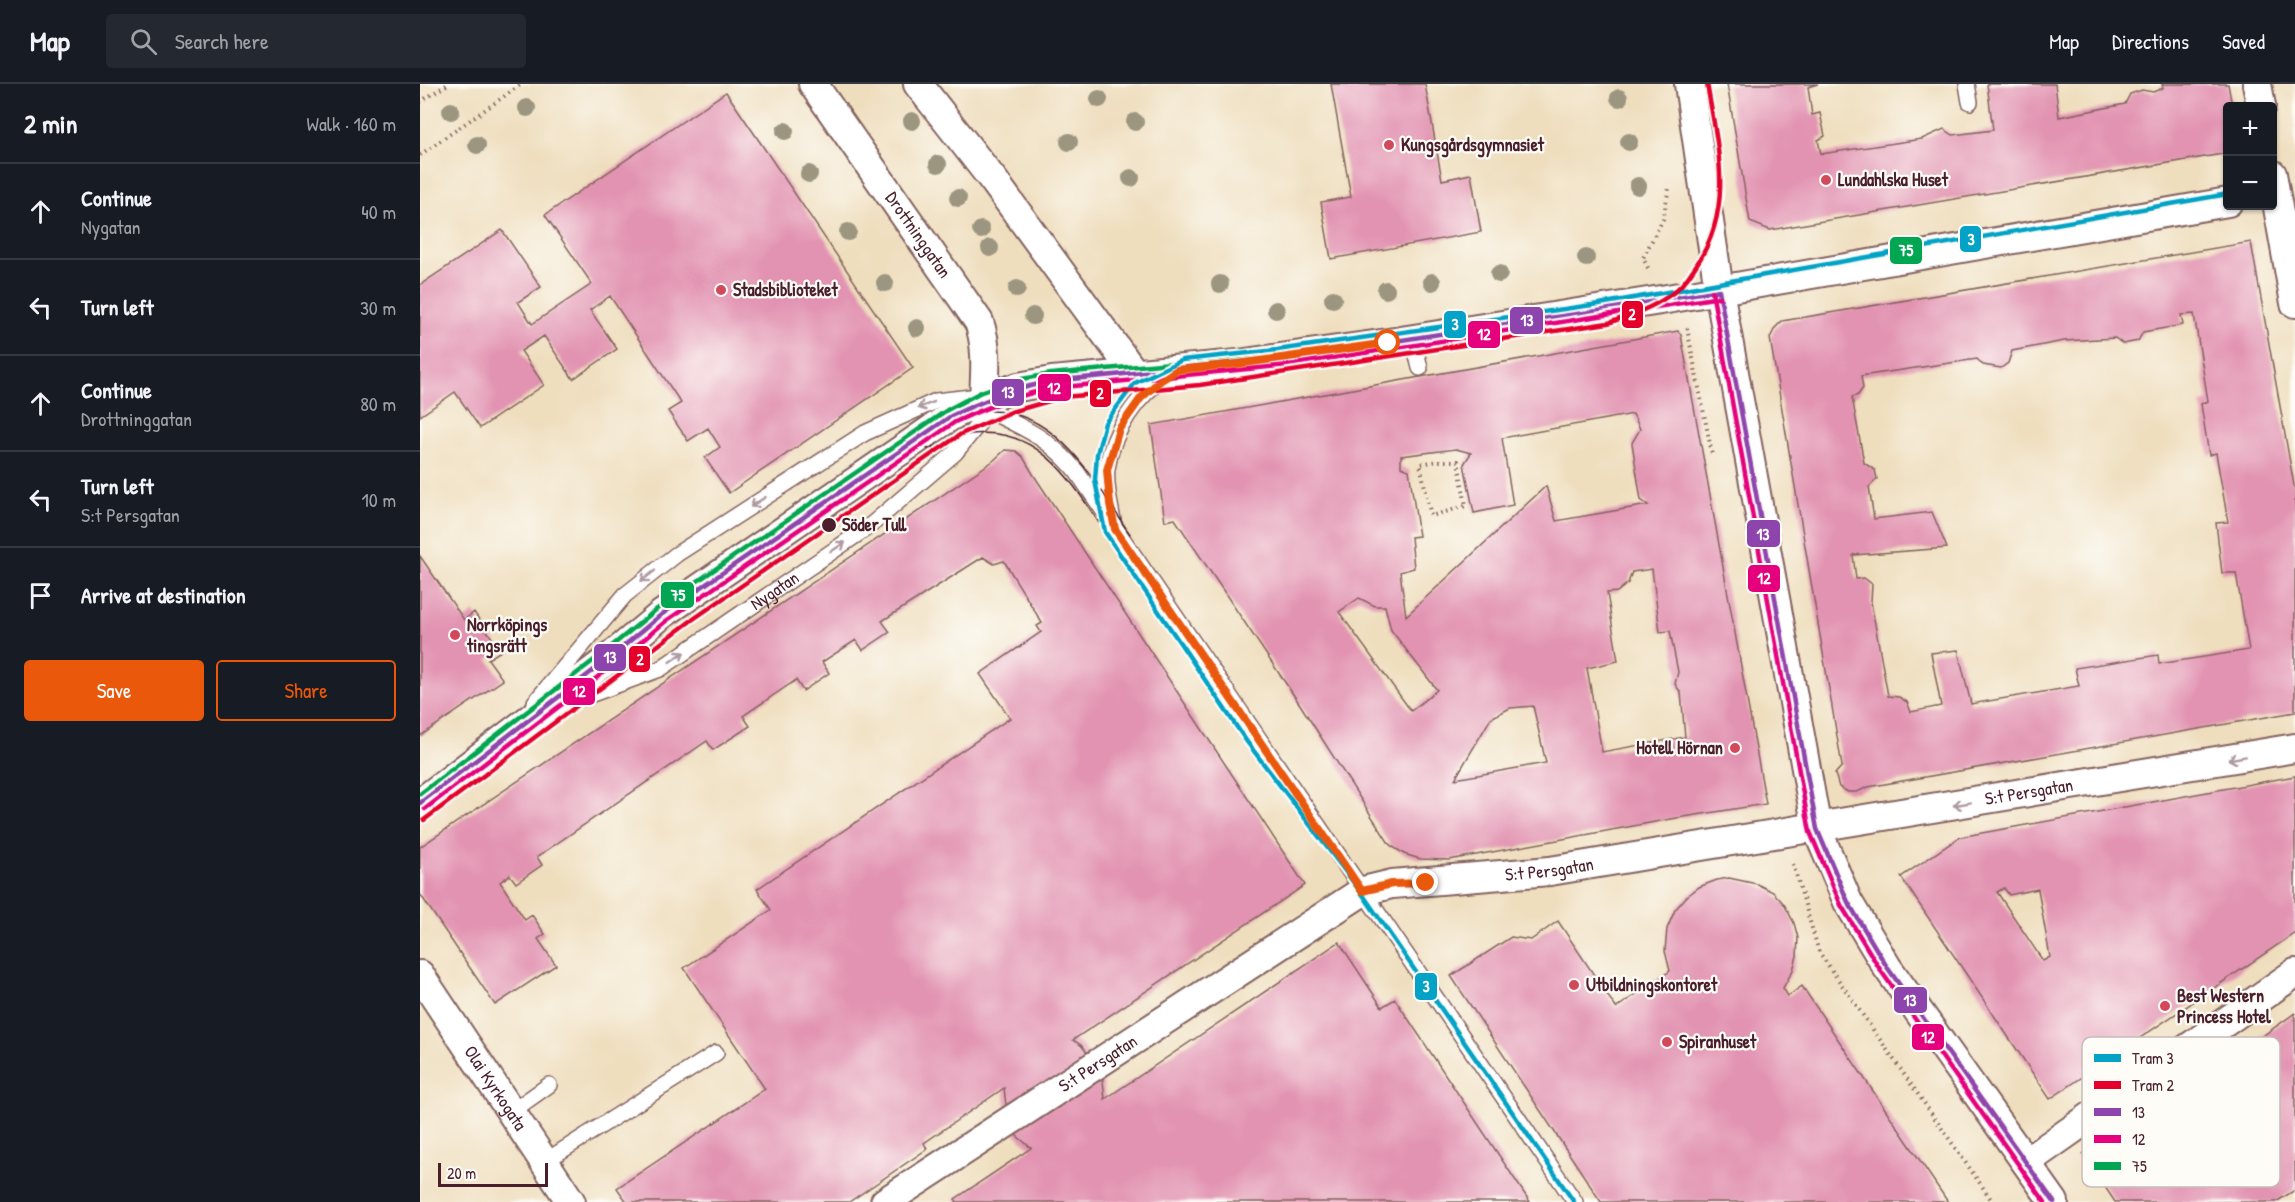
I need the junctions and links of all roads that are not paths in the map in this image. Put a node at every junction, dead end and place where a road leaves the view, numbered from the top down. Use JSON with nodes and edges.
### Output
{"nodes":[{"id":1,"x":813,"y":84,"type":"edge"},
{"id":2,"x":918,"y":84,"type":"edge"},
{"id":3,"x":1689,"y":84,"type":"edge"},
{"id":4,"x":1966,"y":84,"type":"edge"},
{"id":5,"x":2257,"y":84,"type":"edge"},
{"id":6,"x":1970,"y":102,"type":"dead end"},
{"id":7,"x":2260,"y":102,"type":"edge"},
{"id":8,"x":2279,"y":188,"type":"edge"},
{"id":9,"x":2223,"y":203,"type":"edge"},
{"id":10,"x":1719,"y":290,"type":"junction"},
{"id":11,"x":2295,"y":303,"type":"edge"},
{"id":12,"x":1413,"y":339,"type":"junction"},
{"id":13,"x":1420,"y":368,"type":"dead end"},
{"id":14,"x":1177,"y":370,"type":"junction"},
{"id":15,"x":1135,"y":374,"type":"junction"},
{"id":16,"x":986,"y":405,"type":"junction"},
{"id":17,"x":1115,"y":529,"type":"junction"},
{"id":18,"x":527,"y":722,"type":"junction"},
{"id":19,"x":2295,"y":748,"type":"edge"},
{"id":20,"x":420,"y":803,"type":"edge"},
{"id":21,"x":1817,"y":829,"type":"junction"},
{"id":22,"x":1362,"y":891,"type":"junction"},
{"id":23,"x":2295,"y":973,"type":"edge"},
{"id":24,"x":420,"y":975,"type":"edge"},
{"id":25,"x":2204,"y":1037,"type":"edge"},
{"id":26,"x":716,"y":1053,"type":"dead end"},
{"id":27,"x":549,"y":1085,"type":"dead end"},
{"id":28,"x":511,"y":1112,"type":"junction"},
{"id":29,"x":2082,"y":1123,"type":"edge"},
{"id":30,"x":544,"y":1162,"type":"junction"},
{"id":31,"x":2026,"y":1162,"type":"junction"},
{"id":32,"x":571,"y":1202,"type":"edge"},
{"id":33,"x":885,"y":1202,"type":"edge"},
{"id":34,"x":1575,"y":1202,"type":"edge"},
{"id":35,"x":2054,"y":1202,"type":"edge"}],
"edges":[{"from":1,"to":16,"type":"street","name":"Drottninggatan"},
{"from":2,"to":15,"type":"street"},
{"from":3,"to":10,"type":"street"},
{"from":4,"to":6,"type":"lane"},
{"from":5,"to":7,"type":"street"},
{"from":8,"to":11,"type":"street"},
{"from":9,"to":10,"type":"street","name":"Nygatan"},
{"from":10,"to":12,"type":"street","name":"Nygatan"},
{"from":10,"to":21,"type":"street"},
{"from":12,"to":13,"type":"lane"},
{"from":12,"to":14,"type":"street","name":"Nygatan"},
{"from":14,"to":15,"type":"street","name":"Nygatan"},
{"from":14,"to":17,"type":"lane"},
{"from":15,"to":16,"type":"street","name":"Nygatan"},
{"from":16,"to":17,"type":"lane"},
{"from":16,"to":18,"type":"street","name":"Nygatan"},
{"from":18,"to":16,"type":"lane","name":"Nygatan","one_way":true},
{"from":16,"to":18,"type":"lane","one_way":true},
{"from":17,"to":22,"type":"lane"},
{"from":18,"to":20,"type":"street","name":"Nygatan"},
{"from":19,"to":21,"type":"street","name":"S:t Persgatan","one_way":true},
{"from":21,"to":22,"type":"street","name":"S:t Persgatan"},
{"from":21,"to":31,"type":"street"},
{"from":22,"to":33,"type":"street","name":"S:t Persgatan"},
{"from":22,"to":34,"type":"lane"},
{"from":23,"to":25,"type":"street"},
{"from":24,"to":28,"type":"street","name":"Olai Kyrkogata"},
{"from":26,"to":30,"type":"lane"},
{"from":27,"to":28,"type":"lane"},
{"from":28,"to":30,"type":"street","name":"Olai Kyrkogata"},
{"from":29,"to":31,"type":"street"},
{"from":30,"to":32,"type":"street","name":"Olai Kyrkogata"},
{"from":31,"to":35,"type":"street"}]}
